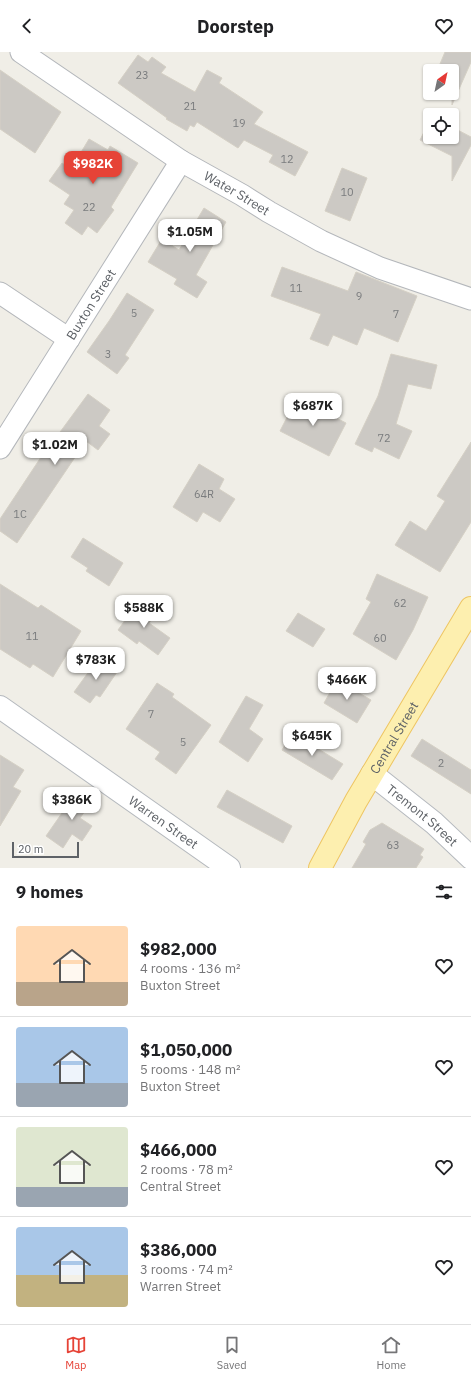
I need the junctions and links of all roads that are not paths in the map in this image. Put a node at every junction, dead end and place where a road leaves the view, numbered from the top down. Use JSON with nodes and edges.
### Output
{"nodes":[{"id":1,"x":32,"y":55,"type":"edge"},
{"id":2,"x":181,"y":160,"type":"junction"},
{"id":3,"x":0,"y":293,"type":"edge"},
{"id":4,"x":471,"y":299,"type":"edge"},
{"id":5,"x":68,"y":339,"type":"junction"},
{"id":6,"x":0,"y":448,"type":"edge"},
{"id":7,"x":471,"y":608,"type":"edge"},
{"id":8,"x":0,"y":707,"type":"edge"},
{"id":9,"x":372,"y":774,"type":"junction"},
{"id":10,"x":471,"y":858,"type":"edge"},
{"id":11,"x":229,"y":868,"type":"edge"},
{"id":12,"x":320,"y":868,"type":"edge"}],
"edges":[{"from":1,"to":2,"type":"street","name":"Water Street"},
{"from":2,"to":4,"type":"street","name":"Water Street"},
{"from":2,"to":5,"type":"street","name":"Buxton Street"},
{"from":3,"to":5,"type":"street"},
{"from":5,"to":6,"type":"street","name":"Buxton Street"},
{"from":7,"to":9,"type":"main road","name":"Central Street"},
{"from":8,"to":11,"type":"street","name":"Warren Street"},
{"from":9,"to":10,"type":"street","name":"Tremont Street"},
{"from":9,"to":12,"type":"main road","name":"Central Street"}]}
